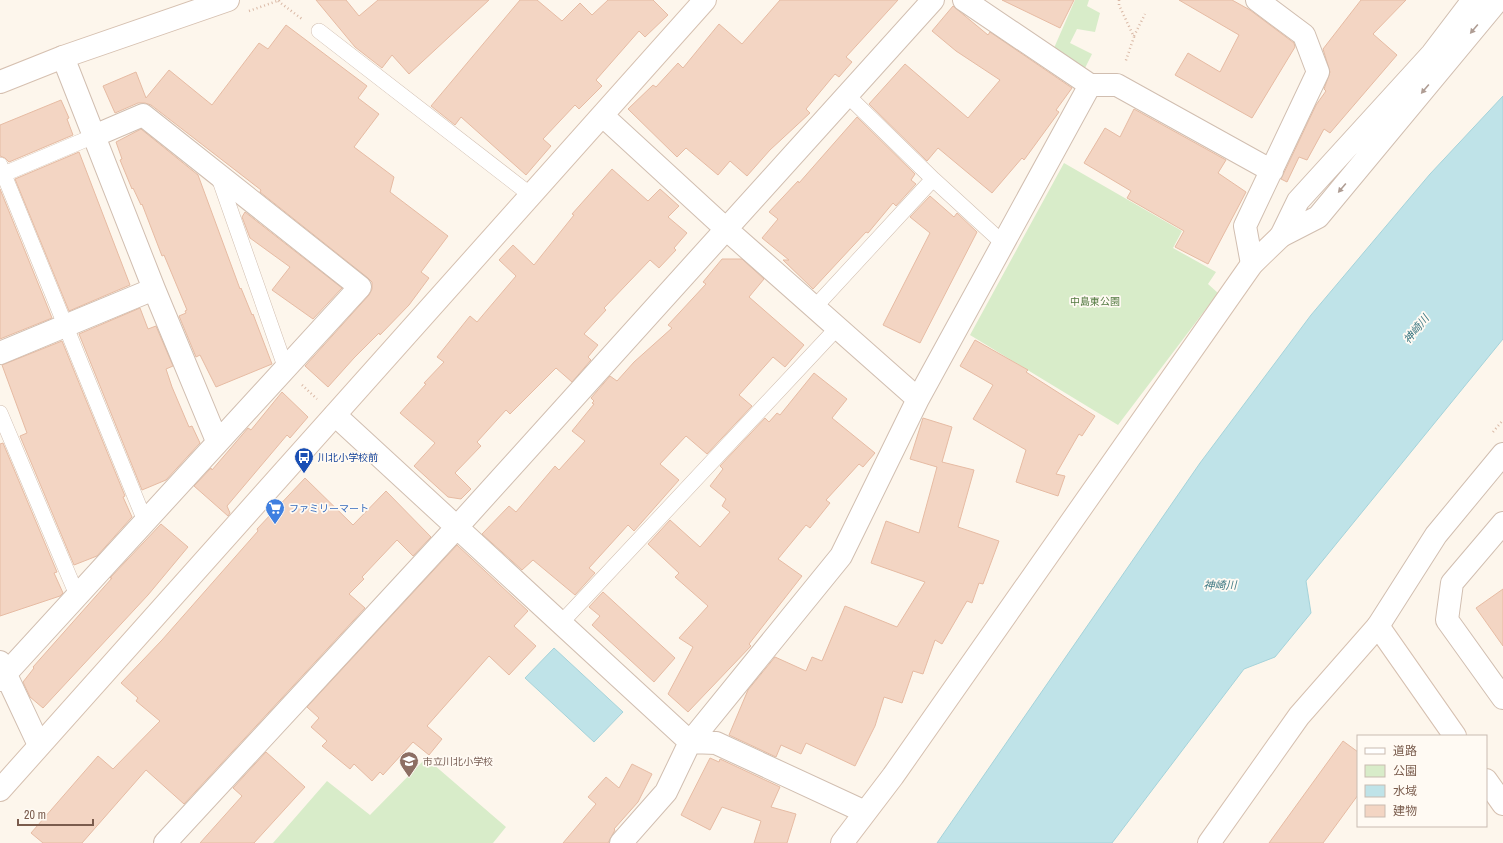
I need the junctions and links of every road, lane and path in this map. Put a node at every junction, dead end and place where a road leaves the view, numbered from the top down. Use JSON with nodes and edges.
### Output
{"nodes":[{"id":1,"x":228,"y":0,"type":"edge"},
{"id":2,"x":705,"y":0,"type":"edge"},
{"id":3,"x":933,"y":0,"type":"edge"},
{"id":4,"x":964,"y":0,"type":"edge"},
{"id":5,"x":1119,"y":0,"type":"edge"},
{"id":6,"x":1257,"y":0,"type":"edge"},
{"id":7,"x":1473,"y":0,"type":"edge"},
{"id":8,"x":1498,"y":0,"type":"edge"},
{"id":9,"x":278,"y":1,"type":"dead end"},
{"id":10,"x":1145,"y":14,"type":"dead end"},
{"id":11,"x":319,"y":31,"type":"joint"},
{"id":12,"x":1134,"y":36,"type":"junction"},
{"id":13,"x":63,"y":57,"type":"junction"},
{"id":14,"x":0,"y":82,"type":"edge"},
{"id":15,"x":1090,"y":84,"type":"junction"},
{"id":16,"x":1117,"y":85,"type":"junction"},
{"id":17,"x":847,"y":95,"type":"junction"},
{"id":18,"x":603,"y":116,"type":"junction"},
{"id":19,"x":94,"y":136,"type":"junction"},
{"id":20,"x":2,"y":170,"type":"edge"},
{"id":21,"x":1272,"y":170,"type":"junction"},
{"id":22,"x":218,"y":174,"type":"junction"},
{"id":23,"x":933,"y":179,"type":"junction"},
{"id":24,"x":532,"y":196,"type":"junction"},
{"id":25,"x":726,"y":228,"type":"junction"},
{"id":26,"x":1281,"y":236,"type":"junction"},
{"id":27,"x":1004,"y":244,"type":"junction"},
{"id":28,"x":1252,"y":264,"type":"junction"},
{"id":29,"x":154,"y":289,"type":"junction"},
{"id":30,"x":815,"y":307,"type":"junction"},
{"id":31,"x":65,"y":326,"type":"junction"},
{"id":32,"x":838,"y":328,"type":"junction"},
{"id":33,"x":0,"y":354,"type":"edge"},
{"id":34,"x":286,"y":369,"type":"junction"},
{"id":35,"x":918,"y":399,"type":"junction"},
{"id":36,"x":0,"y":414,"type":"edge"},
{"id":37,"x":334,"y":415,"type":"junction"},
{"id":38,"x":217,"y":441,"type":"junction"},
{"id":39,"x":1503,"y":454,"type":"edge"},
{"id":40,"x":145,"y":521,"type":"junction"},
{"id":41,"x":1503,"y":523,"type":"edge"},
{"id":42,"x":456,"y":527,"type":"junction"},
{"id":43,"x":77,"y":595,"type":"junction"},
{"id":44,"x":561,"y":623,"type":"junction"},
{"id":45,"x":1378,"y":626,"type":"junction"},
{"id":46,"x":2,"y":672,"type":"edge"},
{"id":47,"x":1503,"y":698,"type":"edge"},
{"id":48,"x":1454,"y":735,"type":"edge"},
{"id":49,"x":690,"y":742,"type":"junction"},
{"id":50,"x":39,"y":745,"type":"junction"},
{"id":51,"x":1487,"y":781,"type":"edge"},
{"id":52,"x":0,"y":790,"type":"edge"},
{"id":53,"x":1503,"y":804,"type":"edge"},
{"id":54,"x":865,"y":812,"type":"junction"},
{"id":55,"x":164,"y":843,"type":"edge"},
{"id":56,"x":621,"y":843,"type":"edge"},
{"id":57,"x":842,"y":843,"type":"edge"},
{"id":58,"x":1209,"y":843,"type":"edge"}],
"edges":[{"from":1,"to":13,"type":"street"},
{"from":2,"to":18,"type":"street"},
{"from":3,"to":17,"type":"street"},
{"from":4,"to":15,"type":"street"},
{"from":5,"to":12,"type":"path"},
{"from":6,"to":21,"type":"street"},
{"from":7,"to":26,"type":"street"},
{"from":8,"to":26,"type":"street","one_way":true},
{"from":9,"to":11,"type":"path"},
{"from":10,"to":12,"type":"path"},
{"from":11,"to":24,"type":"lane"},
{"from":12,"to":16,"type":"path"},
{"from":13,"to":14,"type":"street"},
{"from":13,"to":19,"type":"street"},
{"from":15,"to":16,"type":"street"},
{"from":15,"to":27,"type":"street"},
{"from":16,"to":21,"type":"street"},
{"from":17,"to":23,"type":"lane"},
{"from":17,"to":25,"type":"street"},
{"from":18,"to":24,"type":"street"},
{"from":18,"to":25,"type":"street"},
{"from":19,"to":20,"type":"lane"},
{"from":19,"to":22,"type":"street"},
{"from":19,"to":29,"type":"street"},
{"from":20,"to":31,"type":"lane"},
{"from":21,"to":28,"type":"street"},
{"from":22,"to":34,"type":"lane"},
{"from":22,"to":34,"type":"street"},
{"from":23,"to":27,"type":"lane"},
{"from":23,"to":30,"type":"lane"},
{"from":24,"to":37,"type":"street"},
{"from":25,"to":30,"type":"street"},
{"from":25,"to":42,"type":"street"},
{"from":26,"to":28,"type":"street"},
{"from":27,"to":35,"type":"street"},
{"from":28,"to":54,"type":"street"},
{"from":29,"to":31,"type":"street"},
{"from":29,"to":38,"type":"street"},
{"from":30,"to":32,"type":"street"},
{"from":31,"to":33,"type":"street"},
{"from":31,"to":40,"type":"lane"},
{"from":32,"to":35,"type":"street"},
{"from":32,"to":44,"type":"lane"},
{"from":34,"to":37,"type":"path"},
{"from":34,"to":38,"type":"street"},
{"from":35,"to":49,"type":"street"},
{"from":36,"to":43,"type":"lane"},
{"from":37,"to":42,"type":"street"},
{"from":37,"to":50,"type":"street"},
{"from":38,"to":40,"type":"street"},
{"from":39,"to":45,"type":"street"},
{"from":40,"to":43,"type":"street"},
{"from":41,"to":47,"type":"street"},
{"from":42,"to":44,"type":"street"},
{"from":42,"to":55,"type":"street"},
{"from":43,"to":46,"type":"street"},
{"from":44,"to":49,"type":"street"},
{"from":45,"to":48,"type":"street"},
{"from":45,"to":58,"type":"street"},
{"from":46,"to":50,"type":"street"},
{"from":49,"to":54,"type":"street"},
{"from":49,"to":56,"type":"street"},
{"from":50,"to":52,"type":"street"},
{"from":51,"to":53,"type":"street"},
{"from":54,"to":57,"type":"street"}]}
